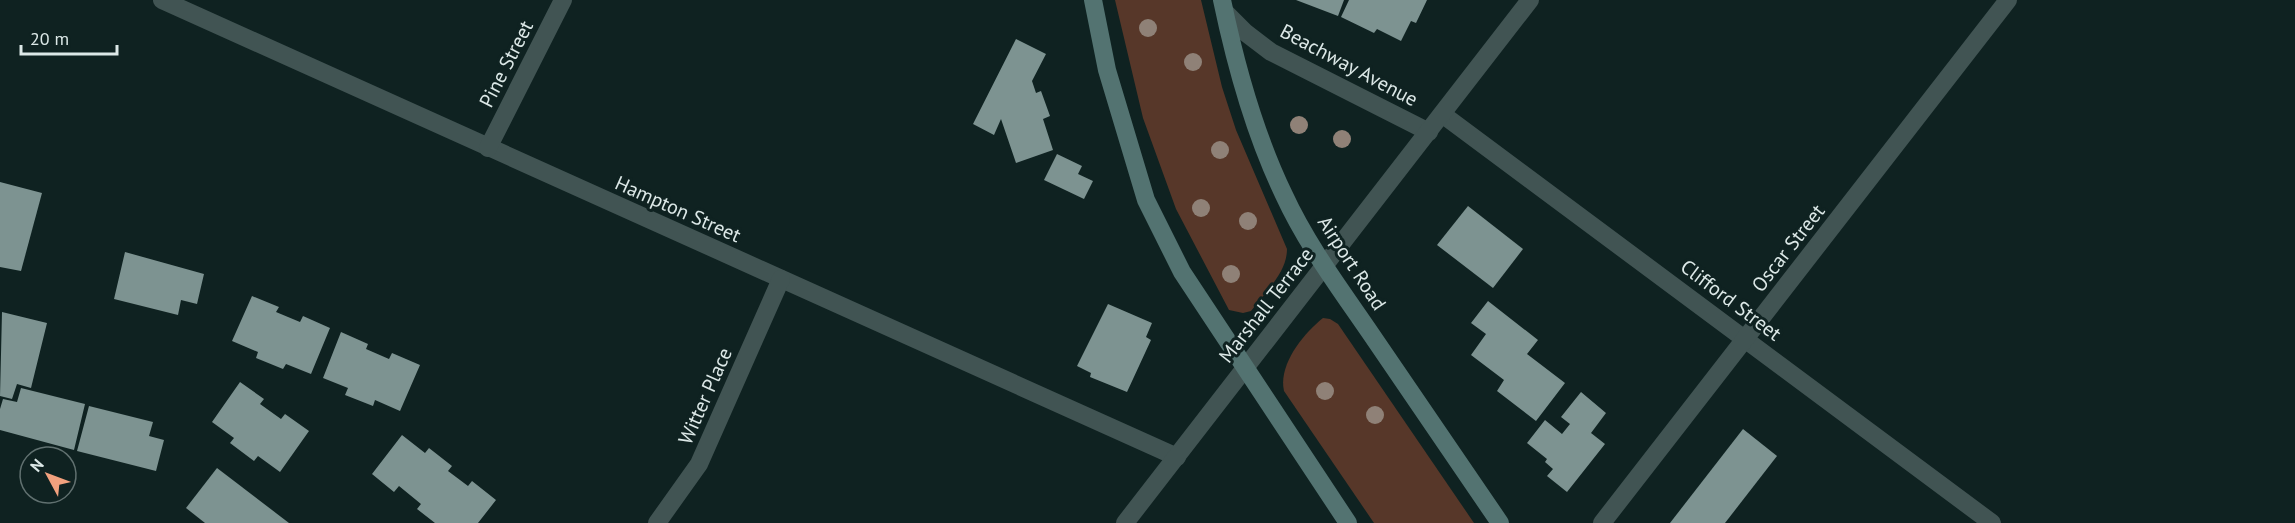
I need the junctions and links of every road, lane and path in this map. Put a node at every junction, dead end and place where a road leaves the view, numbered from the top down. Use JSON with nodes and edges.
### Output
{"nodes":[{"id":1,"x":162,"y":0,"type":"edge"},
{"id":2,"x":563,"y":0,"type":"edge"},
{"id":3,"x":1093,"y":0,"type":"edge"},
{"id":4,"x":1530,"y":0,"type":"edge"},
{"id":5,"x":2008,"y":0,"type":"edge"},
{"id":6,"x":1224,"y":6,"type":"edge"},
{"id":7,"x":1442,"y":114,"type":"junction"},
{"id":8,"x":1429,"y":132,"type":"junction"},
{"id":9,"x":488,"y":148,"type":"junction"},
{"id":10,"x":1325,"y":266,"type":"junction"},
{"id":11,"x":781,"y":279,"type":"junction"},
{"id":12,"x":1746,"y":339,"type":"junction"},
{"id":13,"x":1245,"y":369,"type":"junction"},
{"id":14,"x":1177,"y":457,"type":"junction"},
{"id":15,"x":657,"y":523,"type":"edge"},
{"id":16,"x":1125,"y":523,"type":"edge"},
{"id":17,"x":1348,"y":523,"type":"edge"},
{"id":18,"x":1500,"y":523,"type":"edge"},
{"id":19,"x":1602,"y":523,"type":"edge"},
{"id":20,"x":1992,"y":523,"type":"edge"}],
"edges":[{"from":1,"to":9,"type":"street","name":"Hampton Street"},
{"from":2,"to":9,"type":"street","name":"Pine Street"},
{"from":3,"to":13,"type":"main road"},
{"from":4,"to":7,"type":"street","name":"Marshall Terrace"},
{"from":5,"to":12,"type":"street","name":"Oscar Street"},
{"from":6,"to":8,"type":"street","name":"Beachway Avenue"},
{"from":6,"to":10,"type":"main road","name":"Airport Road"},
{"from":7,"to":8,"type":"street","name":"Marshall Terrace"},
{"from":7,"to":12,"type":"street","name":"Clifford Street"},
{"from":8,"to":10,"type":"street","name":"Marshall Terrace"},
{"from":9,"to":11,"type":"street","name":"Hampton Street"},
{"from":10,"to":13,"type":"street","name":"Marshall Terrace"},
{"from":10,"to":18,"type":"main road","name":"Airport Road"},
{"from":11,"to":14,"type":"street","name":"Hampton Street"},
{"from":11,"to":15,"type":"street","name":"Witter Place"},
{"from":12,"to":19,"type":"street","name":"Oscar Street"},
{"from":12,"to":20,"type":"street","name":"Clifford Street"},
{"from":13,"to":14,"type":"street","name":"Marshall Terrace"},
{"from":13,"to":17,"type":"main road"},
{"from":14,"to":16,"type":"street","name":"Marshall Terrace"}]}
